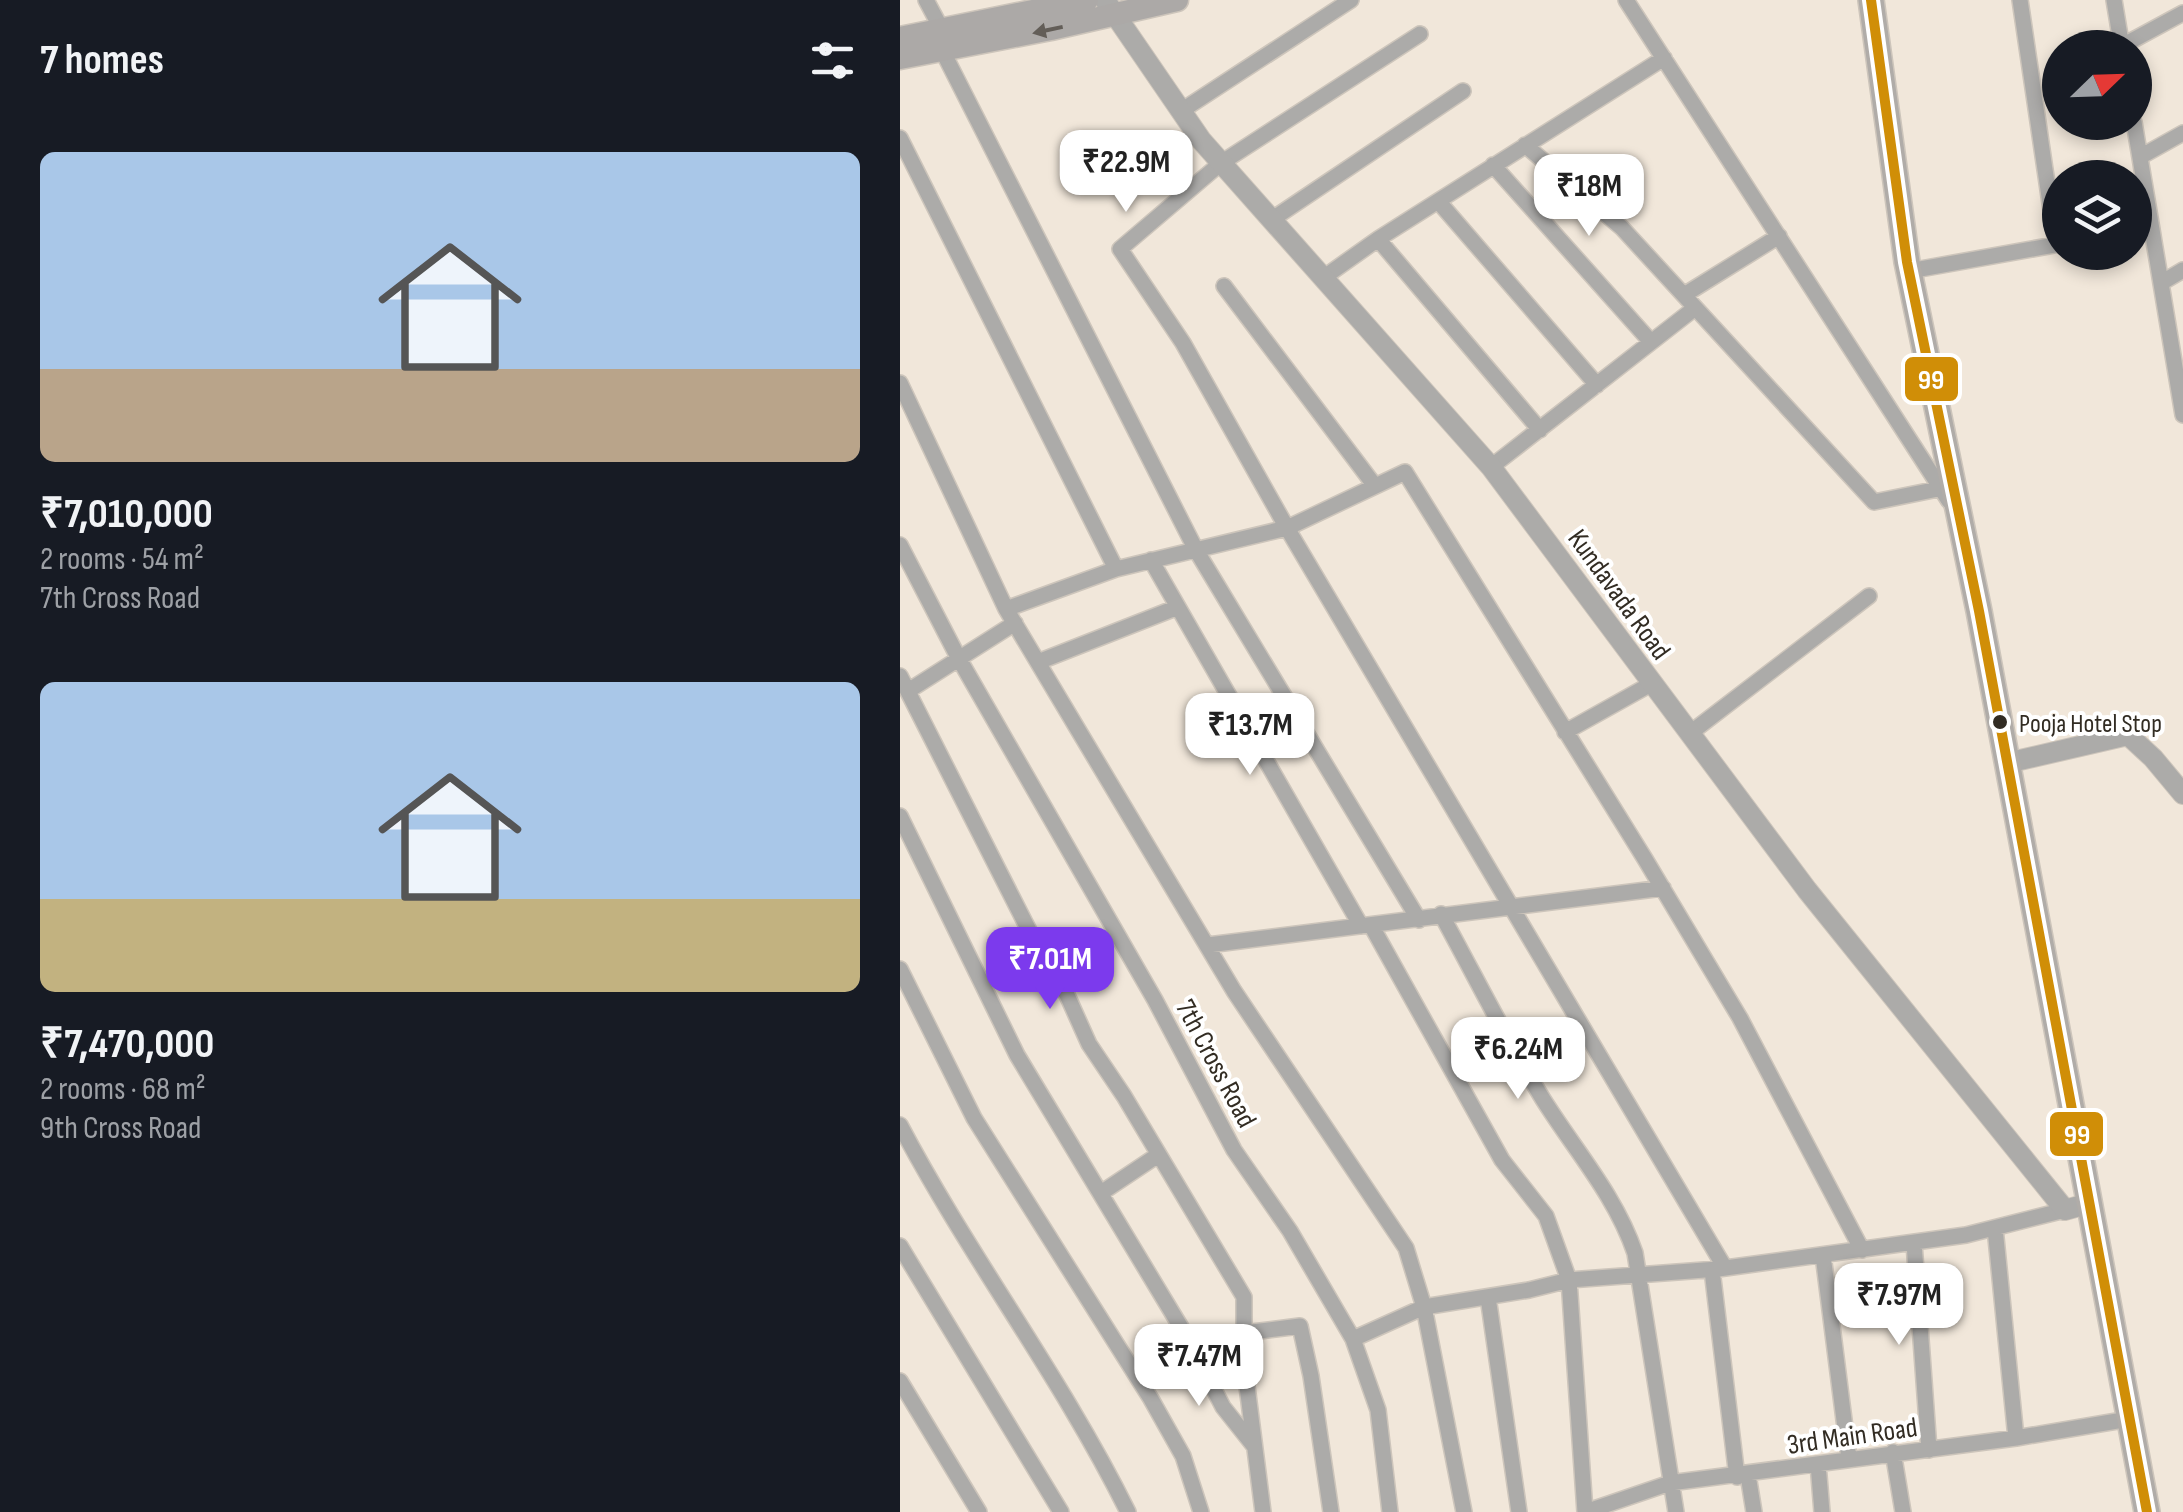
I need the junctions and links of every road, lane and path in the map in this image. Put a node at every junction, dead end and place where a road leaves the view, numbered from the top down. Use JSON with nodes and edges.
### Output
{"nodes":[{"id":1,"x":926,"y":0,"type":"edge"},
{"id":2,"x":1087,"y":0,"type":"edge"},
{"id":3,"x":1177,"y":0,"type":"edge"},
{"id":4,"x":1351,"y":0,"type":"edge"},
{"id":5,"x":1626,"y":0,"type":"edge"},
{"id":6,"x":1871,"y":0,"type":"edge"},
{"id":7,"x":2020,"y":0,"type":"edge"},
{"id":8,"x":2114,"y":0,"type":"edge"},
{"id":9,"x":1110,"y":7,"type":"edge"},
{"id":10,"x":2183,"y":13,"type":"edge"},
{"id":11,"x":2119,"y":30,"type":"edge"},
{"id":12,"x":2152,"y":30,"type":"edge"},
{"id":13,"x":1420,"y":34,"type":"dead end"},
{"id":14,"x":900,"y":38,"type":"edge"},
{"id":15,"x":942,"y":40,"type":"junction"},
{"id":16,"x":900,"y":58,"type":"edge"},
{"id":17,"x":1664,"y":58,"type":"junction"},
{"id":18,"x":1463,"y":90,"type":"dead end"},
{"id":19,"x":1181,"y":111,"type":"junction"},
{"id":20,"x":2183,"y":133,"type":"edge"},
{"id":21,"x":900,"y":138,"type":"edge"},
{"id":22,"x":2137,"y":140,"type":"edge"},
{"id":23,"x":1524,"y":144,"type":"junction"},
{"id":24,"x":2140,"y":157,"type":"junction"},
{"id":25,"x":2045,"y":160,"type":"edge"},
{"id":26,"x":2140,"y":160,"type":"edge"},
{"id":27,"x":1221,"y":163,"type":"junction"},
{"id":28,"x":1493,"y":165,"type":"junction"},
{"id":29,"x":1438,"y":200,"type":"junction"},
{"id":30,"x":1271,"y":220,"type":"junction"},
{"id":31,"x":1779,"y":236,"type":"junction"},
{"id":32,"x":1378,"y":239,"type":"junction"},
{"id":33,"x":2042,"y":247,"type":"edge"},
{"id":34,"x":2152,"y":254,"type":"edge"},
{"id":35,"x":2183,"y":270,"type":"edge"},
{"id":36,"x":1909,"y":271,"type":"junction"},
{"id":37,"x":1323,"y":278,"type":"junction"},
{"id":38,"x":2161,"y":283,"type":"junction"},
{"id":39,"x":1224,"y":286,"type":"dead end"},
{"id":40,"x":1684,"y":295,"type":"junction"},
{"id":41,"x":1696,"y":308,"type":"junction"},
{"id":42,"x":1652,"y":342,"type":"junction"},
{"id":43,"x":900,"y":383,"type":"edge"},
{"id":44,"x":1597,"y":385,"type":"junction"},
{"id":45,"x":2182,"y":408,"type":"edge"},
{"id":46,"x":1540,"y":430,"type":"junction"},
{"id":47,"x":1492,"y":468,"type":"junction"},
{"id":48,"x":1375,"y":486,"type":"junction"},
{"id":49,"x":1943,"y":488,"type":"junction"},
{"id":50,"x":1961,"y":526,"type":"junction"},
{"id":51,"x":1287,"y":528,"type":"junction"},
{"id":52,"x":900,"y":545,"type":"edge"},
{"id":53,"x":1196,"y":550,"type":"junction"},
{"id":54,"x":1151,"y":560,"type":"junction"},
{"id":55,"x":1116,"y":569,"type":"junction"},
{"id":56,"x":1868,"y":596,"type":"dead end"},
{"id":57,"x":1178,"y":607,"type":"junction"},
{"id":58,"x":1011,"y":616,"type":"junction"},
{"id":59,"x":958,"y":658,"type":"junction"},
{"id":60,"x":1038,"y":662,"type":"junction"},
{"id":61,"x":904,"y":683,"type":"edge"},
{"id":62,"x":1651,"y":684,"type":"junction"},
{"id":63,"x":1565,"y":732,"type":"junction"},
{"id":64,"x":1689,"y":734,"type":"junction"},
{"id":65,"x":2007,"y":764,"type":"junction"},
{"id":66,"x":2183,"y":794,"type":"edge"},
{"id":67,"x":900,"y":816,"type":"edge"},
{"id":68,"x":1663,"y":888,"type":"junction"},
{"id":69,"x":1512,"y":909,"type":"junction"},
{"id":70,"x":1441,"y":914,"type":"junction"},
{"id":71,"x":1419,"y":920,"type":"junction"},
{"id":72,"x":1366,"y":926,"type":"junction"},
{"id":73,"x":1208,"y":944,"type":"junction"},
{"id":74,"x":900,"y":969,"type":"edge"},
{"id":75,"x":900,"y":1125,"type":"edge"},
{"id":76,"x":1158,"y":1155,"type":"junction"},
{"id":77,"x":1101,"y":1193,"type":"junction"},
{"id":78,"x":2077,"y":1206,"type":"junction"},
{"id":79,"x":1996,"y":1228,"type":"junction"},
{"id":80,"x":1914,"y":1242,"type":"junction"},
{"id":81,"x":900,"y":1246,"type":"edge"},
{"id":82,"x":1862,"y":1250,"type":"junction"},
{"id":83,"x":1823,"y":1255,"type":"junction"},
{"id":84,"x":1719,"y":1269,"type":"junction"},
{"id":85,"x":1637,"y":1274,"type":"junction"},
{"id":86,"x":1568,"y":1280,"type":"junction"},
{"id":87,"x":1488,"y":1297,"type":"junction"},
{"id":88,"x":1424,"y":1308,"type":"junction"},
{"id":89,"x":1244,"y":1333,"type":"junction"},
{"id":90,"x":1188,"y":1339,"type":"junction"},
{"id":91,"x":1353,"y":1339,"type":"junction"},
{"id":92,"x":900,"y":1381,"type":"edge"},
{"id":93,"x":2129,"y":1418,"type":"junction"},
{"id":94,"x":2016,"y":1438,"type":"junction"},
{"id":95,"x":1256,"y":1448,"type":"junction"},
{"id":96,"x":1929,"y":1450,"type":"junction"},
{"id":97,"x":1894,"y":1452,"type":"junction"},
{"id":98,"x":1849,"y":1459,"type":"junction"},
{"id":99,"x":1818,"y":1464,"type":"junction"},
{"id":100,"x":1743,"y":1476,"type":"junction"},
{"id":101,"x":1670,"y":1484,"type":"junction"},
{"id":102,"x":979,"y":1512,"type":"edge"},
{"id":103,"x":1061,"y":1512,"type":"edge"},
{"id":104,"x":1128,"y":1512,"type":"edge"},
{"id":105,"x":1201,"y":1512,"type":"edge"},
{"id":106,"x":1263,"y":1512,"type":"edge"},
{"id":107,"x":1331,"y":1512,"type":"edge"},
{"id":108,"x":1390,"y":1512,"type":"edge"},
{"id":109,"x":1464,"y":1512,"type":"edge"},
{"id":110,"x":1519,"y":1512,"type":"edge"},
{"id":111,"x":1585,"y":1512,"type":"edge"},
{"id":112,"x":1676,"y":1512,"type":"edge"},
{"id":113,"x":1754,"y":1512,"type":"edge"},
{"id":114,"x":1822,"y":1512,"type":"edge"},
{"id":115,"x":1903,"y":1512,"type":"edge"},
{"id":116,"x":2147,"y":1512,"type":"edge"}],
"edges":[{"from":1,"to":15,"type":"street"},
{"from":2,"to":15,"type":"main road"},
{"from":3,"to":9,"type":"main road"},
{"from":4,"to":19,"type":"street"},
{"from":5,"to":17,"type":"street"},
{"from":6,"to":36,"type":"main road"},
{"from":7,"to":25,"type":"street"},
{"from":8,"to":11,"type":"street"},
{"from":9,"to":15,"type":"main road","one_way":true},
{"from":9,"to":19,"type":"street","name":"Kundavada Road"},
{"from":10,"to":12,"type":"street"},
{"from":13,"to":27,"type":"street"},
{"from":14,"to":15,"type":"main road"},
{"from":15,"to":16,"type":"main road"},
{"from":15,"to":53,"type":"street"},
{"from":17,"to":23,"type":"street"},
{"from":17,"to":31,"type":"street"},
{"from":18,"to":30,"type":"street"},
{"from":19,"to":27,"type":"street","name":"Kundavada Road"},
{"from":20,"to":24,"type":"street"},
{"from":21,"to":55,"type":"street"},
{"from":22,"to":24,"type":"street"},
{"from":23,"to":28,"type":"street"},
{"from":23,"to":40,"type":"street"},
{"from":24,"to":26,"type":"street"},
{"from":27,"to":30,"type":"street","name":"Kundavada Road"},
{"from":27,"to":51,"type":"street"},
{"from":28,"to":29,"type":"street"},
{"from":28,"to":42,"type":"street"},
{"from":29,"to":32,"type":"street"},
{"from":29,"to":44,"type":"street"},
{"from":30,"to":37,"type":"street","name":"Kundavada Road"},
{"from":31,"to":40,"type":"street"},
{"from":31,"to":49,"type":"street"},
{"from":32,"to":37,"type":"street"},
{"from":32,"to":46,"type":"street"},
{"from":33,"to":36,"type":"street"},
{"from":34,"to":38,"type":"street"},
{"from":35,"to":38,"type":"street"},
{"from":36,"to":50,"type":"main road"},
{"from":37,"to":47,"type":"street","name":"Kundavada Road"},
{"from":38,"to":45,"type":"street"},
{"from":39,"to":48,"type":"street"},
{"from":40,"to":41,"type":"street"},
{"from":41,"to":42,"type":"street"},
{"from":41,"to":49,"type":"street"},
{"from":42,"to":44,"type":"street"},
{"from":43,"to":58,"type":"street"},
{"from":44,"to":46,"type":"street"},
{"from":46,"to":47,"type":"street"},
{"from":47,"to":62,"type":"street","name":"Kundavada Road"},
{"from":48,"to":51,"type":"street"},
{"from":48,"to":63,"type":"street"},
{"from":49,"to":50,"type":"street"},
{"from":50,"to":65,"type":"main road"},
{"from":51,"to":53,"type":"street"},
{"from":51,"to":69,"type":"street"},
{"from":52,"to":59,"type":"street","name":"7th Cross Road"},
{"from":53,"to":54,"type":"street"},
{"from":53,"to":71,"type":"street"},
{"from":54,"to":55,"type":"street"},
{"from":54,"to":57,"type":"street"},
{"from":55,"to":58,"type":"street"},
{"from":56,"to":64,"type":"street"},
{"from":57,"to":60,"type":"street"},
{"from":57,"to":72,"type":"street"},
{"from":58,"to":59,"type":"street"},
{"from":58,"to":60,"type":"street"},
{"from":59,"to":61,"type":"street"},
{"from":59,"to":91,"type":"street","name":"7th Cross Road"},
{"from":60,"to":73,"type":"street"},
{"from":61,"to":76,"type":"street"},
{"from":62,"to":63,"type":"street"},
{"from":62,"to":64,"type":"street","name":"Kundavada Road"},
{"from":63,"to":68,"type":"street"},
{"from":64,"to":78,"type":"street","name":"Kundavada Road"},
{"from":65,"to":66,"type":"street"},
{"from":65,"to":78,"type":"main road"},
{"from":67,"to":77,"type":"street"},
{"from":68,"to":69,"type":"street"},
{"from":68,"to":82,"type":"street"},
{"from":69,"to":70,"type":"street"},
{"from":69,"to":84,"type":"street"},
{"from":70,"to":71,"type":"street"},
{"from":70,"to":85,"type":"street"},
{"from":71,"to":72,"type":"street"},
{"from":72,"to":73,"type":"street"},
{"from":72,"to":86,"type":"street"},
{"from":73,"to":88,"type":"street"},
{"from":74,"to":105,"type":"street"},
{"from":75,"to":104,"type":"street"},
{"from":76,"to":77,"type":"street"},
{"from":76,"to":89,"type":"street"},
{"from":77,"to":90,"type":"street"},
{"from":78,"to":79,"type":"street"},
{"from":78,"to":93,"type":"main road"},
{"from":79,"to":80,"type":"street"},
{"from":79,"to":94,"type":"street"},
{"from":80,"to":82,"type":"street"},
{"from":80,"to":96,"type":"street"},
{"from":81,"to":103,"type":"street"},
{"from":82,"to":83,"type":"street"},
{"from":83,"to":84,"type":"street"},
{"from":83,"to":98,"type":"street"},
{"from":84,"to":85,"type":"street"},
{"from":84,"to":100,"type":"street"},
{"from":85,"to":86,"type":"street"},
{"from":85,"to":101,"type":"street"},
{"from":86,"to":87,"type":"street"},
{"from":86,"to":111,"type":"street"},
{"from":87,"to":88,"type":"street"},
{"from":87,"to":110,"type":"street"},
{"from":88,"to":91,"type":"street"},
{"from":88,"to":109,"type":"street"},
{"from":89,"to":90,"type":"street"},
{"from":89,"to":95,"type":"street"},
{"from":89,"to":107,"type":"street"},
{"from":90,"to":95,"type":"street"},
{"from":91,"to":108,"type":"street","name":"7th Cross Road"},
{"from":92,"to":102,"type":"street"},
{"from":93,"to":94,"type":"street","name":"3rd Main Road"},
{"from":93,"to":116,"type":"main road"},
{"from":94,"to":96,"type":"street","name":"3rd Main Road"},
{"from":95,"to":106,"type":"street"},
{"from":96,"to":97,"type":"street","name":"3rd Main Road"},
{"from":97,"to":98,"type":"street","name":"3rd Main Road"},
{"from":97,"to":115,"type":"street"},
{"from":98,"to":99,"type":"street","name":"3rd Main Road"},
{"from":99,"to":100,"type":"street","name":"3rd Main Road"},
{"from":99,"to":114,"type":"street"},
{"from":100,"to":101,"type":"street","name":"3rd Main Road"},
{"from":100,"to":113,"type":"street"},
{"from":101,"to":111,"type":"street","name":"3rd Main Road"},
{"from":101,"to":112,"type":"street"}]}
